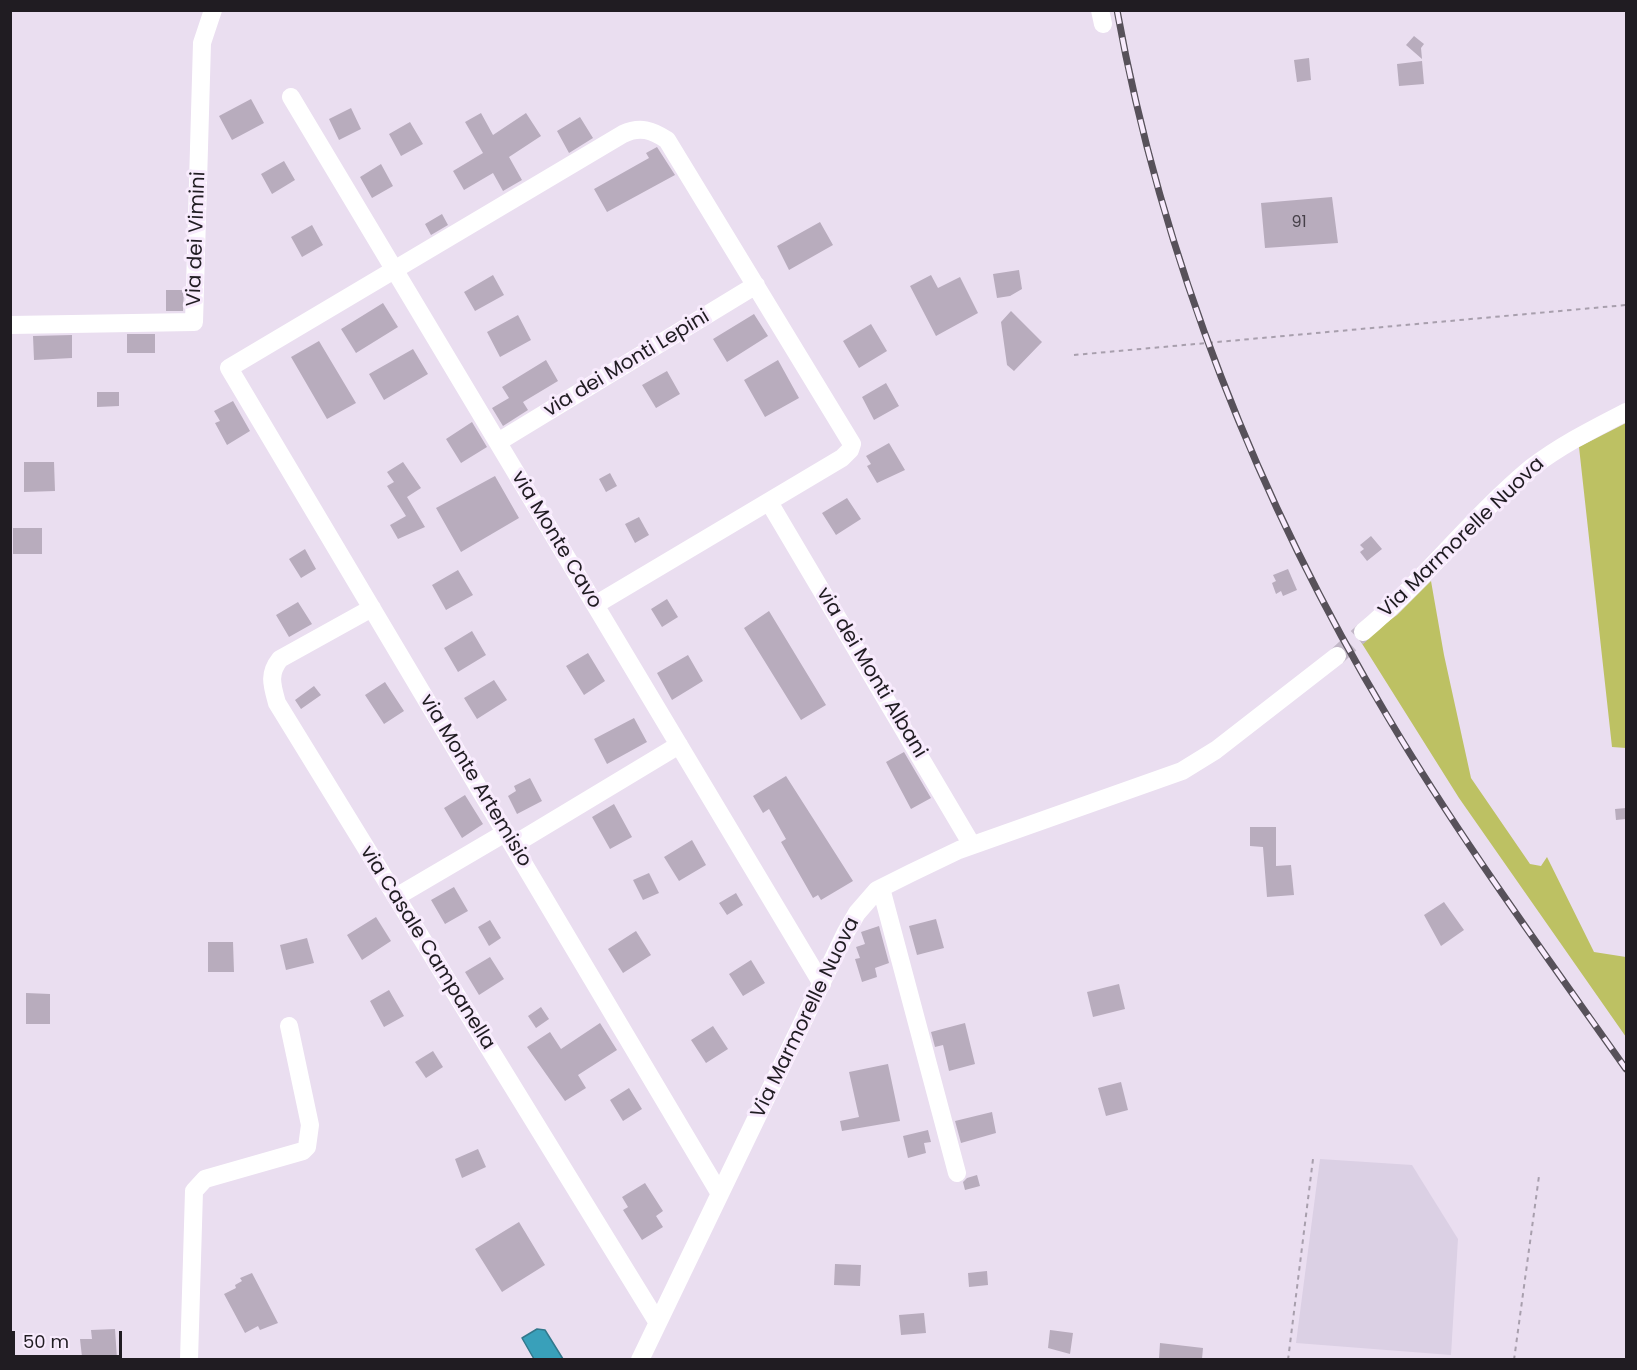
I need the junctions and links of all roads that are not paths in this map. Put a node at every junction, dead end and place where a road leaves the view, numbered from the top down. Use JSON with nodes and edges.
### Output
{"nodes":[{"id":1,"x":213,"y":10,"type":"edge"},
{"id":2,"x":291,"y":96,"type":"dead end"},
{"id":3,"x":395,"y":272,"type":"junction"},
{"id":4,"x":756,"y":285,"type":"junction"},
{"id":5,"x":10,"y":324,"type":"edge"},
{"id":6,"x":1626,"y":412,"type":"edge"},
{"id":7,"x":498,"y":442,"type":"junction"},
{"id":8,"x":769,"y":502,"type":"junction"},
{"id":9,"x":595,"y":605,"type":"junction"},
{"id":10,"x":372,"y":608,"type":"junction"},
{"id":11,"x":1363,"y":632,"type":"tunnel mouth"},
{"id":12,"x":1337,"y":656,"type":"tunnel mouth"},
{"id":13,"x":679,"y":746,"type":"junction"},
{"id":14,"x":509,"y":839,"type":"junction"},
{"id":15,"x":972,"y":845,"type":"junction"},
{"id":16,"x":881,"y":888,"type":"junction"},
{"id":17,"x":396,"y":897,"type":"junction"},
{"id":18,"x":822,"y":984,"type":"junction"},
{"id":19,"x":289,"y":1026,"type":"dead end"},
{"id":20,"x":957,"y":1173,"type":"dead end"},
{"id":21,"x":720,"y":1194,"type":"junction"},
{"id":22,"x":658,"y":1323,"type":"junction"},
{"id":23,"x":189,"y":1359,"type":"edge"},
{"id":24,"x":640,"y":1359,"type":"edge"}],
"edges":[{"from":1,"to":5,"type":"street","name":"Via dei Vimini"},
{"from":2,"to":3,"type":"street","name":"via Monte Cavo"},
{"from":3,"to":4,"type":"street"},
{"from":3,"to":7,"type":"street","name":"via Monte Cavo"},
{"from":3,"to":10,"type":"street","name":"via Monte Artemisio"},
{"from":4,"to":7,"type":"street","name":"via dei Monti Lepini"},
{"from":4,"to":8,"type":"street"},
{"from":6,"to":11,"type":"street","name":"Via Marmorelle Nuova"},
{"from":7,"to":9,"type":"street","name":"via Monte Cavo"},
{"from":8,"to":9,"type":"street"},
{"from":8,"to":15,"type":"street","name":"via dei Monti Albani"},
{"from":9,"to":13,"type":"street","name":"via Monte Cavo"},
{"from":10,"to":14,"type":"street","name":"via Monte Artemisio"},
{"from":10,"to":17,"type":"street","name":"via Casale Campanella"},
{"from":12,"to":15,"type":"street","name":"Via Marmorelle Nuova"},
{"from":13,"to":14,"type":"street"},
{"from":13,"to":18,"type":"street","name":"via Monte Cavo"},
{"from":14,"to":17,"type":"street"},
{"from":14,"to":21,"type":"street","name":"via Monte Artemisio"},
{"from":15,"to":16,"type":"street","name":"Via Marmorelle Nuova"},
{"from":16,"to":18,"type":"street","name":"Via Marmorelle Nuova"},
{"from":16,"to":20,"type":"street"},
{"from":17,"to":22,"type":"street","name":"via Casale Campanella"},
{"from":18,"to":21,"type":"street","name":"Via Marmorelle Nuova"},
{"from":19,"to":23,"type":"street"},
{"from":21,"to":22,"type":"street","name":"Via Marmorelle Nuova"},
{"from":22,"to":24,"type":"street","name":"Via Marmorelle Nuova"}]}
